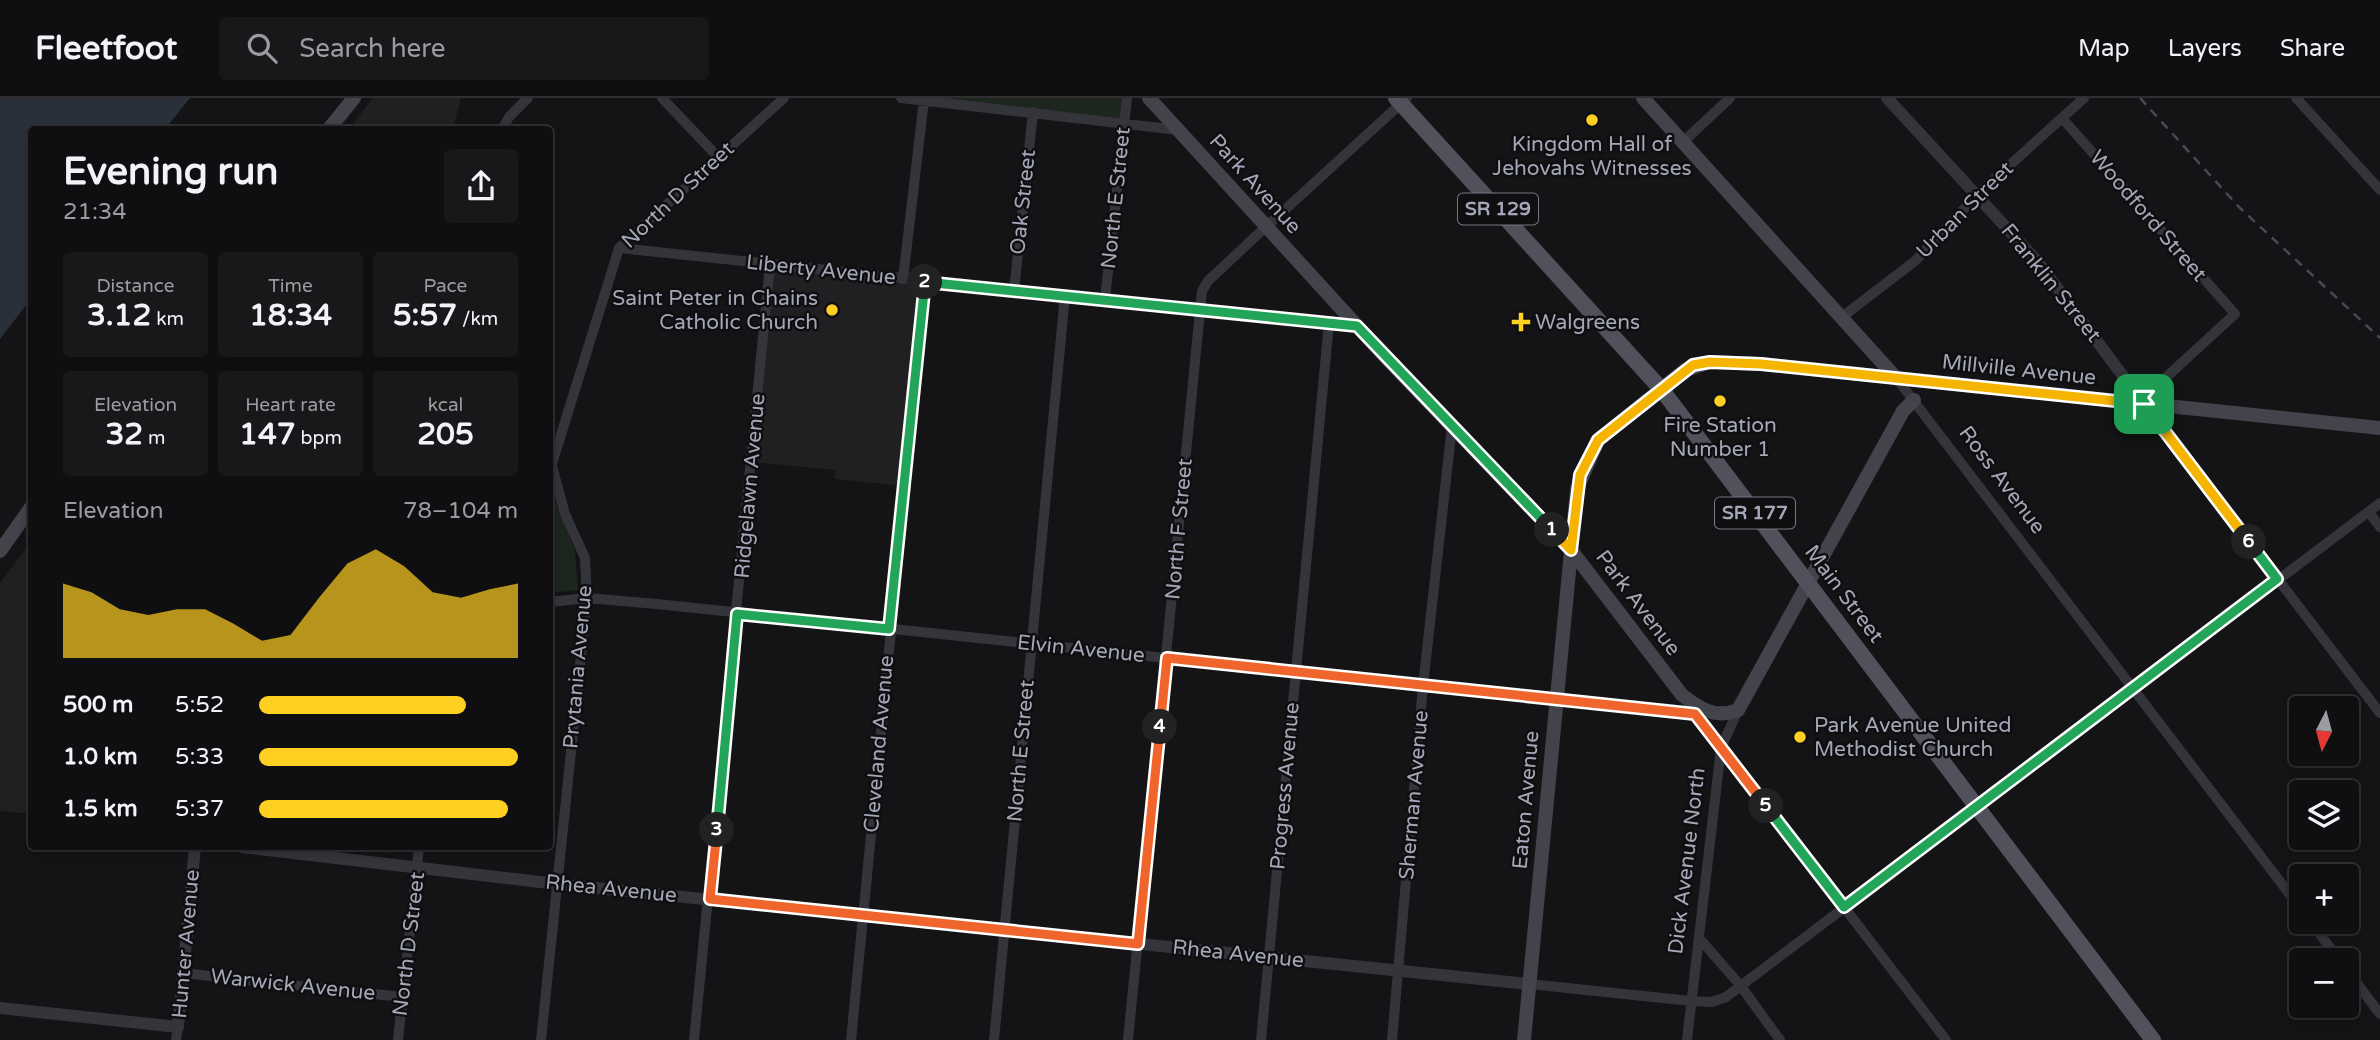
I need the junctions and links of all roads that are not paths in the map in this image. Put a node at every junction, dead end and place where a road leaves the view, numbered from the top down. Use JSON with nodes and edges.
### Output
{"nodes":[{"id":1,"x":354,"y":98,"type":"edge"},
{"id":2,"x":528,"y":98,"type":"edge"},
{"id":3,"x":662,"y":98,"type":"edge"},
{"id":4,"x":784,"y":98,"type":"edge"},
{"id":5,"x":901,"y":98,"type":"edge"},
{"id":6,"x":1127,"y":98,"type":"edge"},
{"id":7,"x":1149,"y":98,"type":"edge"},
{"id":8,"x":1643,"y":98,"type":"edge"},
{"id":9,"x":1730,"y":98,"type":"edge"},
{"id":10,"x":1887,"y":98,"type":"edge"},
{"id":11,"x":2084,"y":98,"type":"edge"},
{"id":12,"x":2296,"y":98,"type":"edge"},
{"id":13,"x":924,"y":100,"type":"junction"},
{"id":14,"x":1401,"y":100,"type":"edge"},
{"id":15,"x":1033,"y":112,"type":"junction"},
{"id":16,"x":2062,"y":118,"type":"junction"},
{"id":17,"x":1124,"y":123,"type":"junction"},
{"id":18,"x":331,"y":126,"type":"edge"},
{"id":19,"x":505,"y":126,"type":"edge"},
{"id":20,"x":1178,"y":130,"type":"junction"},
{"id":21,"x":1683,"y":142,"type":"junction"},
{"id":22,"x":718,"y":157,"type":"junction"},
{"id":23,"x":2380,"y":190,"type":"edge"},
{"id":24,"x":1978,"y":194,"type":"junction"},
{"id":25,"x":1266,"y":229,"type":"junction"},
{"id":26,"x":619,"y":248,"type":"junction"},
{"id":27,"x":771,"y":265,"type":"junction"},
{"id":28,"x":903,"y":279,"type":"junction"},
{"id":29,"x":925,"y":282,"type":"junction"},
{"id":30,"x":1014,"y":291,"type":"junction"},
{"id":31,"x":1065,"y":295,"type":"junction"},
{"id":32,"x":1105,"y":299,"type":"junction"},
{"id":33,"x":1199,"y":309,"type":"junction"},
{"id":34,"x":1842,"y":317,"type":"junction"},
{"id":35,"x":1329,"y":323,"type":"junction"},
{"id":36,"x":1357,"y":326,"type":"junction"},
{"id":37,"x":1897,"y":379,"type":"junction"},
{"id":38,"x":1662,"y":390,"type":"junction"},
{"id":39,"x":1914,"y":400,"type":"junction"},
{"id":40,"x":2144,"y":404,"type":"junction"},
{"id":41,"x":1452,"y":426,"type":"junction"},
{"id":42,"x":2380,"y":428,"type":"edge"},
{"id":43,"x":553,"y":462,"type":"edge"},
{"id":44,"x":553,"y":475,"type":"edge"},
{"id":45,"x":2380,"y":503,"type":"edge"},
{"id":46,"x":28,"y":512,"type":"edge"},
{"id":47,"x":2369,"y":512,"type":"junction"},
{"id":48,"x":2380,"y":527,"type":"edge"},
{"id":49,"x":1571,"y":550,"type":"junction"},
{"id":50,"x":0,"y":551,"type":"edge"},
{"id":51,"x":2277,"y":579,"type":"junction"},
{"id":52,"x":1809,"y":582,"type":"junction"},
{"id":53,"x":587,"y":598,"type":"junction"},
{"id":54,"x":553,"y":602,"type":"edge"},
{"id":55,"x":737,"y":614,"type":"junction"},
{"id":56,"x":889,"y":629,"type":"junction"},
{"id":57,"x":1031,"y":644,"type":"junction"},
{"id":58,"x":1167,"y":658,"type":"junction"},
{"id":59,"x":1295,"y":672,"type":"junction"},
{"id":60,"x":1423,"y":686,"type":"junction"},
{"id":61,"x":2134,"y":688,"type":"junction"},
{"id":62,"x":1682,"y":695,"type":"junction"},
{"id":63,"x":1556,"y":700,"type":"junction"},
{"id":64,"x":1738,"y":710,"type":"junction"},
{"id":65,"x":2380,"y":713,"type":"edge"},
{"id":66,"x":1695,"y":714,"type":"junction"},
{"id":67,"x":1721,"y":748,"type":"junction"},
{"id":68,"x":1977,"y":806,"type":"junction"},
{"id":69,"x":195,"y":850,"type":"edge"},
{"id":70,"x":267,"y":850,"type":"edge"},
{"id":71,"x":419,"y":850,"type":"edge"},
{"id":72,"x":417,"y":868,"type":"junction"},
{"id":73,"x":557,"y":884,"type":"junction"},
{"id":74,"x":2289,"y":893,"type":"edge"},
{"id":75,"x":710,"y":899,"type":"junction"},
{"id":76,"x":1844,"y":907,"type":"junction"},
{"id":77,"x":863,"y":916,"type":"junction"},
{"id":78,"x":1005,"y":931,"type":"junction"},
{"id":79,"x":1699,"y":938,"type":"junction"},
{"id":80,"x":1138,"y":944,"type":"junction"},
{"id":81,"x":1270,"y":957,"type":"junction"},
{"id":82,"x":1399,"y":971,"type":"junction"},
{"id":83,"x":183,"y":973,"type":"junction"},
{"id":84,"x":1530,"y":984,"type":"junction"},
{"id":85,"x":1740,"y":985,"type":"junction"},
{"id":86,"x":2359,"y":986,"type":"edge"},
{"id":87,"x":402,"y":997,"type":"junction"},
{"id":88,"x":1691,"y":1001,"type":"junction"},
{"id":89,"x":0,"y":1008,"type":"edge"},
{"id":90,"x":2380,"y":1014,"type":"edge"},
{"id":91,"x":177,"y":1034,"type":"edge"},
{"id":92,"x":398,"y":1040,"type":"edge"},
{"id":93,"x":541,"y":1040,"type":"edge"},
{"id":94,"x":694,"y":1040,"type":"edge"},
{"id":95,"x":851,"y":1040,"type":"edge"},
{"id":96,"x":994,"y":1040,"type":"edge"},
{"id":97,"x":1128,"y":1040,"type":"edge"},
{"id":98,"x":1261,"y":1040,"type":"edge"},
{"id":99,"x":1392,"y":1040,"type":"edge"},
{"id":100,"x":1524,"y":1040,"type":"edge"},
{"id":101,"x":1687,"y":1040,"type":"edge"},
{"id":102,"x":1780,"y":1040,"type":"edge"},
{"id":103,"x":1946,"y":1040,"type":"edge"},
{"id":104,"x":2153,"y":1040,"type":"edge"}],
"edges":[{"from":1,"to":18,"type":"main road"},
{"from":2,"to":19,"type":"street"},
{"from":3,"to":22,"type":"street"},
{"from":4,"to":22,"type":"street","name":"North D Street"},
{"from":5,"to":13,"type":"street"},
{"from":6,"to":17,"type":"street","name":"North E Street"},
{"from":7,"to":20,"type":"main road","name":"Park Avenue"},
{"from":8,"to":21,"type":"main road","name":"Ross Avenue"},
{"from":9,"to":21,"type":"street"},
{"from":10,"to":24,"type":"street","name":"Franklin Street"},
{"from":11,"to":16,"type":"street","name":"Urban Street"},
{"from":12,"to":23,"type":"street"},
{"from":13,"to":15,"type":"street"},
{"from":13,"to":28,"type":"street"},
{"from":14,"to":25,"type":"street","name":"North F Street"},
{"from":14,"to":38,"type":"main road","name":"Main Street","number":"SR 129"},
{"from":15,"to":17,"type":"street"},
{"from":15,"to":30,"type":"street","name":"Oak Street"},
{"from":16,"to":24,"type":"street","name":"Urban Street"},
{"from":16,"to":40,"type":"street","name":"Woodford Street"},
{"from":17,"to":20,"type":"street"},
{"from":17,"to":32,"type":"street","name":"North E Street"},
{"from":20,"to":25,"type":"main road","name":"Park Avenue"},
{"from":21,"to":34,"type":"main road","name":"Ross Avenue"},
{"from":22,"to":26,"type":"street","name":"North D Street"},
{"from":24,"to":34,"type":"street","name":"Urban Street"},
{"from":24,"to":40,"type":"street","name":"Franklin Street"},
{"from":25,"to":33,"type":"street","name":"North F Street"},
{"from":25,"to":36,"type":"main road","name":"Park Avenue"},
{"from":26,"to":27,"type":"street","name":"Liberty Avenue"},
{"from":26,"to":43,"type":"street","name":"North D Street"},
{"from":27,"to":28,"type":"street","name":"Liberty Avenue"},
{"from":27,"to":55,"type":"street","name":"Ridgelawn Avenue"},
{"from":28,"to":29,"type":"street","name":"Liberty Avenue"},
{"from":29,"to":30,"type":"street","name":"Liberty Avenue"},
{"from":29,"to":56,"type":"street","name":"Cleveland Avenue"},
{"from":30,"to":31,"type":"street","name":"Liberty Avenue"},
{"from":31,"to":32,"type":"street","name":"Liberty Avenue"},
{"from":31,"to":57,"type":"street","name":"North E Street"},
{"from":32,"to":33,"type":"street","name":"Liberty Avenue"},
{"from":33,"to":35,"type":"street","name":"Liberty Avenue"},
{"from":33,"to":58,"type":"street","name":"North F Street"},
{"from":34,"to":37,"type":"main road","name":"Ross Avenue"},
{"from":35,"to":36,"type":"street","name":"Liberty Avenue"},
{"from":35,"to":59,"type":"street","name":"Progress Avenue"},
{"from":36,"to":41,"type":"main road","name":"Park Avenue"},
{"from":37,"to":38,"type":"main road","name":"Millville Avenue"},
{"from":37,"to":39,"type":"street","name":"Ross Avenue"},
{"from":37,"to":40,"type":"main road","name":"Millville Avenue"},
{"from":38,"to":49,"type":"main road","name":"Eaton Avenue"},
{"from":38,"to":52,"type":"main road","name":"Main Street","number":"SR 177"},
{"from":39,"to":52,"type":"main road","name":"Dick Avenue North"},
{"from":39,"to":61,"type":"street","name":"Ross Avenue"},
{"from":40,"to":42,"type":"main road","name":"Millville Avenue"},
{"from":40,"to":51,"type":"street","name":"Franklin Street"},
{"from":41,"to":49,"type":"main road","name":"Park Avenue"},
{"from":41,"to":60,"type":"street","name":"Sherman Avenue"},
{"from":44,"to":53,"type":"street","name":"Prytania Avenue"},
{"from":45,"to":47,"type":"street","name":"Rhea Avenue"},
{"from":46,"to":50,"type":"main road"},
{"from":47,"to":48,"type":"street"},
{"from":47,"to":51,"type":"street","name":"Rhea Avenue"},
{"from":49,"to":62,"type":"main road","name":"Park Avenue"},
{"from":49,"to":63,"type":"main road","name":"Eaton Avenue"},
{"from":51,"to":61,"type":"street","name":"Rhea Avenue"},
{"from":51,"to":65,"type":"street","name":"Franklin Street"},
{"from":52,"to":64,"type":"main road","name":"Dick Avenue North"},
{"from":52,"to":68,"type":"main road","name":"Main Street","number":"SR 177"},
{"from":53,"to":54,"type":"street","name":"Elvin Avenue"},
{"from":53,"to":55,"type":"street","name":"Elvin Avenue"},
{"from":53,"to":73,"type":"street","name":"Prytania Avenue"},
{"from":55,"to":56,"type":"street","name":"Elvin Avenue"},
{"from":55,"to":75,"type":"street","name":"Ridgelawn Avenue"},
{"from":56,"to":57,"type":"street","name":"Elvin Avenue"},
{"from":56,"to":77,"type":"street","name":"Cleveland Avenue"},
{"from":57,"to":58,"type":"street","name":"Elvin Avenue"},
{"from":57,"to":78,"type":"street","name":"North E Street"},
{"from":58,"to":59,"type":"street","name":"Elvin Avenue"},
{"from":58,"to":80,"type":"street","name":"North F Street"},
{"from":59,"to":60,"type":"street","name":"Elvin Avenue"},
{"from":59,"to":81,"type":"street","name":"Progress Avenue"},
{"from":60,"to":63,"type":"street","name":"Elvin Avenue"},
{"from":60,"to":82,"type":"street","name":"Sherman Avenue"},
{"from":61,"to":68,"type":"street","name":"Rhea Avenue"},
{"from":61,"to":74,"type":"street","name":"Ross Avenue"},
{"from":62,"to":64,"type":"main road"},
{"from":62,"to":66,"type":"street","name":"Park Avenue"},
{"from":63,"to":66,"type":"street","name":"Elvin Avenue"},
{"from":63,"to":84,"type":"main road","name":"Eaton Avenue"},
{"from":64,"to":67,"type":"street","name":"Dick Avenue North"},
{"from":66,"to":67,"type":"street","name":"Park Avenue"},
{"from":67,"to":76,"type":"street","name":"Park Avenue"},
{"from":67,"to":79,"type":"street","name":"Dick Avenue North"},
{"from":68,"to":76,"type":"street","name":"Rhea Avenue"},
{"from":68,"to":104,"type":"main road","name":"Main Street","number":"SR 177"},
{"from":69,"to":83,"type":"street","name":"Hunter Avenue"},
{"from":70,"to":72,"type":"street","name":"Rhea Avenue"},
{"from":71,"to":72,"type":"street","name":"North D Street"},
{"from":72,"to":73,"type":"street","name":"Rhea Avenue"},
{"from":72,"to":87,"type":"street","name":"North D Street"},
{"from":73,"to":75,"type":"street","name":"Rhea Avenue"},
{"from":73,"to":93,"type":"street","name":"Prytania Avenue"},
{"from":75,"to":77,"type":"street","name":"Rhea Avenue"},
{"from":75,"to":94,"type":"street","name":"Ridgelawn Avenue"},
{"from":76,"to":85,"type":"street","name":"Rhea Avenue"},
{"from":76,"to":103,"type":"street","name":"Park Avenue"},
{"from":77,"to":78,"type":"street","name":"Rhea Avenue"},
{"from":77,"to":95,"type":"street","name":"Cleveland Avenue"},
{"from":78,"to":80,"type":"street","name":"Rhea Avenue"},
{"from":78,"to":96,"type":"street","name":"North E Street"},
{"from":79,"to":85,"type":"street"},
{"from":79,"to":88,"type":"street","name":"Dick Avenue North"},
{"from":80,"to":81,"type":"street","name":"Rhea Avenue"},
{"from":80,"to":97,"type":"street","name":"North F Street"},
{"from":81,"to":82,"type":"street","name":"Rhea Avenue"},
{"from":81,"to":98,"type":"street","name":"Progress Avenue"},
{"from":82,"to":84,"type":"street","name":"Rhea Avenue"},
{"from":82,"to":99,"type":"street","name":"Sherman Avenue"},
{"from":83,"to":87,"type":"street","name":"Warwick Avenue"},
{"from":83,"to":91,"type":"street","name":"Hunter Avenue"},
{"from":84,"to":88,"type":"street","name":"Rhea Avenue"},
{"from":84,"to":100,"type":"main road","name":"Eaton Avenue"},
{"from":85,"to":88,"type":"street","name":"Rhea Avenue"},
{"from":85,"to":102,"type":"street"},
{"from":86,"to":90,"type":"street"},
{"from":87,"to":92,"type":"street","name":"North D Street"},
{"from":88,"to":101,"type":"street","name":"Dick Avenue North"},
{"from":89,"to":91,"type":"street"}]}
